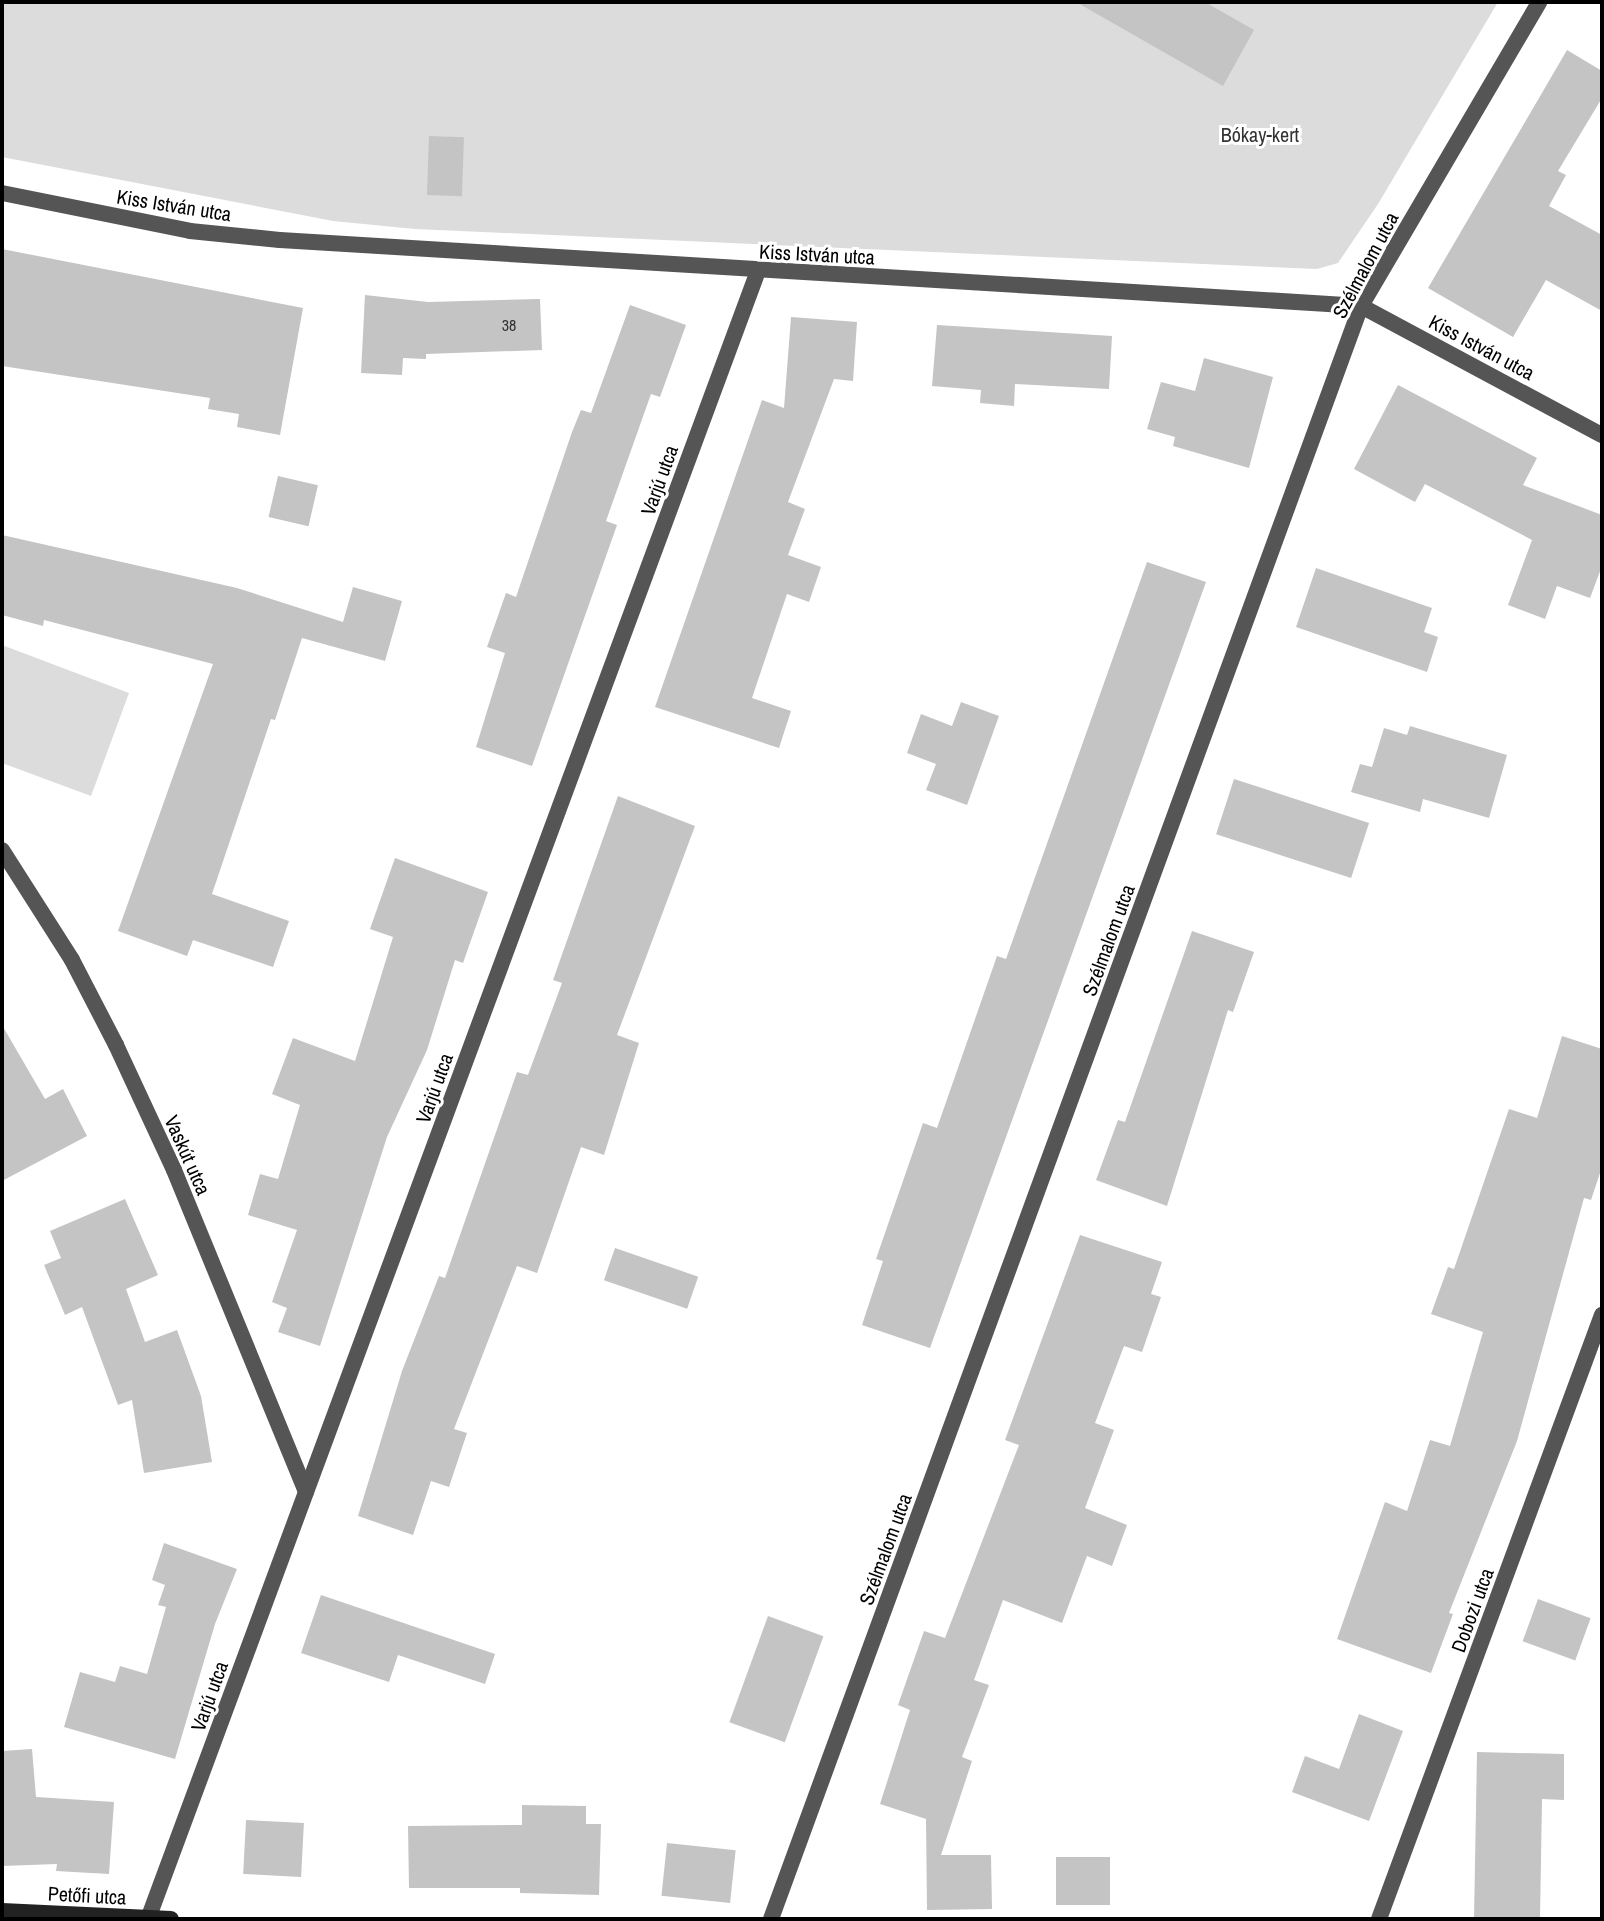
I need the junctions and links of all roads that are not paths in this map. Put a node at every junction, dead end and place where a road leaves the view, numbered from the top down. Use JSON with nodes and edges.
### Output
{"nodes":[{"id":1,"x":1539,"y":2,"type":"edge"},
{"id":2,"x":2,"y":193,"type":"edge"},
{"id":3,"x":758,"y":271,"type":"junction"},
{"id":4,"x":1361,"y":306,"type":"junction"},
{"id":5,"x":1602,"y":435,"type":"edge"},
{"id":6,"x":2,"y":850,"type":"edge"},
{"id":7,"x":1602,"y":1315,"type":"edge"},
{"id":8,"x":306,"y":1492,"type":"junction"},
{"id":9,"x":2,"y":1911,"type":"edge"},
{"id":10,"x":148,"y":1919,"type":"edge"},
{"id":11,"x":171,"y":1919,"type":"edge"},
{"id":12,"x":771,"y":1919,"type":"edge"},
{"id":13,"x":1379,"y":1919,"type":"edge"}],
"edges":[{"from":1,"to":4,"type":"street","name":"Szélmalom utca"},
{"from":2,"to":3,"type":"street","name":"Kiss István utca"},
{"from":3,"to":4,"type":"street","name":"Kiss István utca"},
{"from":3,"to":8,"type":"street","name":"Varjú utca"},
{"from":4,"to":5,"type":"street","name":"Kiss István utca"},
{"from":4,"to":12,"type":"street","name":"Szélmalom utca"},
{"from":6,"to":8,"type":"street","name":"Vaskút utca"},
{"from":7,"to":13,"type":"street","name":"Dobozi utca"},
{"from":8,"to":10,"type":"street","name":"Varjú utca"},
{"from":9,"to":10,"type":"main road","name":"Petőfi utca"},
{"from":10,"to":11,"type":"main road","name":"Petőfi utca"}]}
